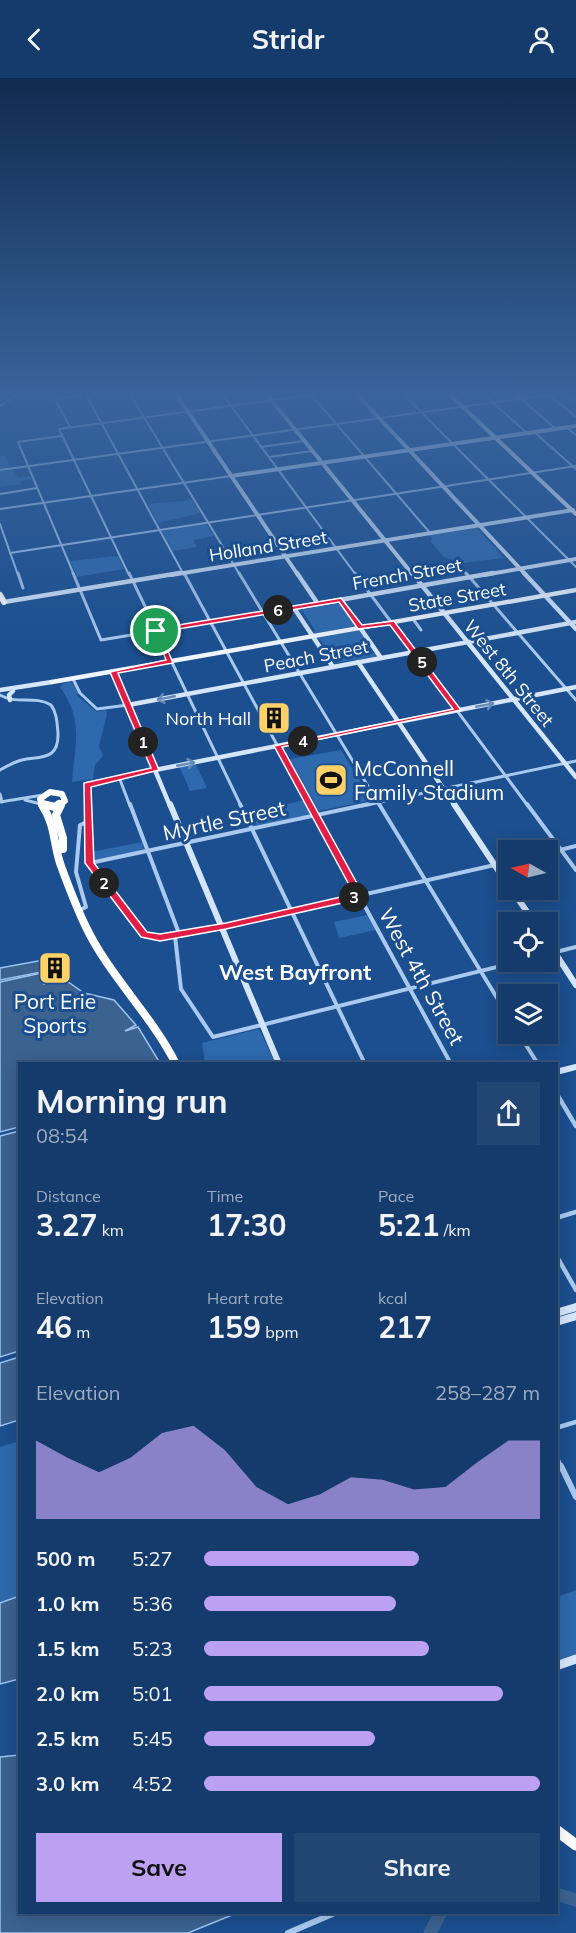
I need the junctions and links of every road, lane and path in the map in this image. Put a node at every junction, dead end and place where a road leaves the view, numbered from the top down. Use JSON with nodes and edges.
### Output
{"nodes":[{"id":1,"x":33,"y":478,"type":"edge"},
{"id":2,"x":82,"y":478,"type":"edge"},
{"id":3,"x":131,"y":478,"type":"edge"},
{"id":4,"x":180,"y":478,"type":"edge"},
{"id":5,"x":217,"y":478,"type":"edge"},
{"id":6,"x":232,"y":478,"type":"edge"},
{"id":7,"x":284,"y":478,"type":"edge"},
{"id":8,"x":333,"y":478,"type":"edge"},
{"id":9,"x":382,"y":478,"type":"edge"},
{"id":10,"x":435,"y":478,"type":"edge"},
{"id":11,"x":486,"y":478,"type":"edge"},
{"id":12,"x":504,"y":478,"type":"edge"},
{"id":13,"x":538,"y":478,"type":"edge"},
{"id":14,"x":488,"y":480,"type":"junction"},
{"id":15,"x":183,"y":483,"type":"junction"},
{"id":16,"x":443,"y":486,"type":"junction"},
{"id":17,"x":37,"y":488,"type":"junction"},
{"id":18,"x":138,"y":489,"type":"junction"},
{"id":19,"x":0,"y":494,"type":"edge"},
{"id":20,"x":396,"y":494,"type":"junction"},
{"id":21,"x":91,"y":496,"type":"junction"},
{"id":22,"x":352,"y":500,"type":"junction"},
{"id":23,"x":43,"y":503,"type":"junction"},
{"id":24,"x":306,"y":507,"type":"junction"},
{"id":25,"x":0,"y":509,"type":"edge"},
{"id":26,"x":575,"y":511,"type":"edge"},
{"id":27,"x":257,"y":515,"type":"junction"},
{"id":28,"x":526,"y":518,"type":"junction"},
{"id":29,"x":208,"y":522,"type":"junction"},
{"id":30,"x":0,"y":524,"type":"edge"},
{"id":31,"x":480,"y":525,"type":"junction"},
{"id":32,"x":160,"y":530,"type":"junction"},
{"id":33,"x":431,"y":534,"type":"junction"},
{"id":34,"x":111,"y":537,"type":"junction"},
{"id":35,"x":384,"y":541,"type":"junction"},
{"id":36,"x":61,"y":545,"type":"junction"},
{"id":37,"x":337,"y":549,"type":"junction"},
{"id":38,"x":10,"y":552,"type":"junction"},
{"id":39,"x":286,"y":557,"type":"junction"},
{"id":40,"x":576,"y":559,"type":"edge"},
{"id":41,"x":569,"y":560,"type":"junction"},
{"id":42,"x":234,"y":565,"type":"junction"},
{"id":43,"x":460,"y":567,"type":"dead end"},
{"id":44,"x":576,"y":567,"type":"edge"},
{"id":45,"x":520,"y":569,"type":"junction"},
{"id":46,"x":184,"y":573,"type":"junction"},
{"id":47,"x":469,"y":577,"type":"junction"},
{"id":48,"x":132,"y":582,"type":"junction"},
{"id":49,"x":420,"y":586,"type":"junction"},
{"id":50,"x":23,"y":588,"type":"dead end"},
{"id":51,"x":80,"y":590,"type":"junction"},
{"id":52,"x":576,"y":590,"type":"edge"},
{"id":53,"x":371,"y":594,"type":"junction"},
{"id":54,"x":0,"y":595,"type":"edge"},
{"id":55,"x":544,"y":595,"type":"junction"},
{"id":56,"x":341,"y":600,"type":"junction"},
{"id":57,"x":2,"y":602,"type":"edge"},
{"id":58,"x":318,"y":604,"type":"junction"},
{"id":59,"x":493,"y":604,"type":"junction"},
{"id":60,"x":294,"y":608,"type":"junction"},
{"id":61,"x":263,"y":613,"type":"junction"},
{"id":62,"x":443,"y":613,"type":"junction"},
{"id":63,"x":413,"y":619,"type":"junction"},
{"id":64,"x":210,"y":622,"type":"junction"},
{"id":65,"x":392,"y":622,"type":"junction"},
{"id":66,"x":573,"y":623,"type":"edge"},
{"id":67,"x":360,"y":628,"type":"junction"},
{"id":68,"x":576,"y":629,"type":"edge"},
{"id":69,"x":421,"y":630,"type":"dead end"},
{"id":70,"x":156,"y":631,"type":"junction"},
{"id":71,"x":518,"y":633,"type":"junction"},
{"id":72,"x":312,"y":636,"type":"junction"},
{"id":73,"x":281,"y":642,"type":"junction"},
{"id":74,"x":467,"y":642,"type":"junction"},
{"id":75,"x":226,"y":652,"type":"junction"},
{"id":76,"x":414,"y":652,"type":"junction"},
{"id":77,"x":381,"y":658,"type":"junction"},
{"id":78,"x":171,"y":662,"type":"junction"},
{"id":79,"x":358,"y":662,"type":"junction"},
{"id":80,"x":333,"y":667,"type":"junction"},
{"id":81,"x":114,"y":672,"type":"junction"},
{"id":82,"x":300,"y":673,"type":"junction"},
{"id":83,"x":73,"y":679,"type":"junction"},
{"id":84,"x":52,"y":682,"type":"joint"},
{"id":85,"x":244,"y":684,"type":"junction"},
{"id":86,"x":576,"y":687,"type":"edge"},
{"id":87,"x":23,"y":688,"type":"junction"},
{"id":88,"x":567,"y":689,"type":"junction"},
{"id":89,"x":13,"y":691,"type":"junction"},
{"id":90,"x":0,"y":693,"type":"edge"},
{"id":91,"x":187,"y":694,"type":"junction"},
{"id":92,"x":513,"y":699,"type":"junction"},
{"id":93,"x":10,"y":700,"type":"junction"},
{"id":94,"x":576,"y":700,"type":"edge"},
{"id":95,"x":128,"y":705,"type":"junction"},
{"id":96,"x":457,"y":710,"type":"junction"},
{"id":97,"x":398,"y":722,"type":"junction"},
{"id":98,"x":337,"y":734,"type":"junction"},
{"id":99,"x":278,"y":746,"type":"junction"},
{"id":100,"x":217,"y":758,"type":"junction"},
{"id":101,"x":576,"y":761,"type":"edge"},
{"id":102,"x":565,"y":763,"type":"junction"},
{"id":103,"x":0,"y":770,"type":"edge"},
{"id":104,"x":155,"y":770,"type":"junction"},
{"id":105,"x":506,"y":775,"type":"junction"},
{"id":106,"x":118,"y":777,"type":"junction"},
{"id":107,"x":576,"y":777,"type":"edge"},
{"id":108,"x":443,"y":789,"type":"junction"},
{"id":109,"x":0,"y":794,"type":"edge"},
{"id":110,"x":44,"y":795,"type":"junction"},
{"id":111,"x":25,"y":800,"type":"junction"},
{"id":112,"x":1,"y":802,"type":"edge"},
{"id":113,"x":378,"y":802,"type":"junction"},
{"id":114,"x":42,"y":805,"type":"junction"},
{"id":115,"x":61,"y":805,"type":"junction"},
{"id":116,"x":316,"y":816,"type":"junction"},
{"id":117,"x":87,"y":822,"type":"junction"},
{"id":118,"x":252,"y":829,"type":"junction"},
{"id":119,"x":187,"y":843,"type":"junction"},
{"id":120,"x":576,"y":846,"type":"edge"},
{"id":121,"x":561,"y":850,"type":"junction"},
{"id":122,"x":147,"y":851,"type":"junction"},
{"id":123,"x":558,"y":851,"type":"edge"},
{"id":124,"x":90,"y":863,"type":"junction"},
{"id":125,"x":498,"y":864,"type":"edge"},
{"id":126,"x":495,"y":865,"type":"junction"},
{"id":127,"x":498,"y":870,"type":"edge"},
{"id":128,"x":576,"y":870,"type":"edge"},
{"id":129,"x":64,"y":871,"type":"junction"},
{"id":130,"x":426,"y":880,"type":"junction"},
{"id":131,"x":360,"y":896,"type":"junction"},
{"id":132,"x":76,"y":911,"type":"junction"},
{"id":133,"x":292,"y":911,"type":"junction"},
{"id":134,"x":222,"y":927,"type":"junction"},
{"id":135,"x":178,"y":936,"type":"junction"},
{"id":136,"x":576,"y":947,"type":"edge"},
{"id":137,"x":558,"y":951,"type":"edge"},
{"id":138,"x":558,"y":962,"type":"edge"},
{"id":139,"x":498,"y":966,"type":"edge"},
{"id":140,"x":481,"y":970,"type":"junction"},
{"id":141,"x":576,"y":985,"type":"edge"},
{"id":142,"x":410,"y":988,"type":"junction"},
{"id":143,"x":498,"y":999,"type":"edge"},
{"id":144,"x":338,"y":1006,"type":"junction"},
{"id":145,"x":262,"y":1025,"type":"junction"},
{"id":146,"x":213,"y":1037,"type":"joint"},
{"id":147,"x":525,"y":1044,"type":"edge"},
{"id":148,"x":175,"y":1062,"type":"edge"},
{"id":149,"x":278,"y":1062,"type":"edge"},
{"id":150,"x":364,"y":1062,"type":"edge"},
{"id":151,"x":450,"y":1062,"type":"edge"},
{"id":152,"x":537,"y":1062,"type":"edge"},
{"id":153,"x":576,"y":1067,"type":"edge"},
{"id":154,"x":558,"y":1072,"type":"edge"},
{"id":155,"x":558,"y":1097,"type":"edge"},
{"id":156,"x":576,"y":1126,"type":"edge"},
{"id":157,"x":576,"y":1212,"type":"edge"},
{"id":158,"x":558,"y":1217,"type":"edge"},
{"id":159,"x":558,"y":1258,"type":"edge"},
{"id":160,"x":576,"y":1290,"type":"edge"},
{"id":161,"x":576,"y":1307,"type":"edge"},
{"id":162,"x":558,"y":1312,"type":"edge"},
{"id":163,"x":576,"y":1316,"type":"edge"},
{"id":164,"x":558,"y":1321,"type":"edge"},
{"id":165,"x":576,"y":1422,"type":"edge"},
{"id":166,"x":558,"y":1427,"type":"edge"},
{"id":167,"x":558,"y":1460,"type":"edge"},
{"id":168,"x":576,"y":1497,"type":"edge"},
{"id":169,"x":576,"y":1659,"type":"edge"},
{"id":170,"x":558,"y":1665,"type":"edge"},
{"id":171,"x":558,"y":1832,"type":"edge"},
{"id":172,"x":576,"y":1845,"type":"edge"},
{"id":173,"x":332,"y":1914,"type":"edge"},
{"id":174,"x":288,"y":1933,"type":"edge"}],
"edges":[{"from":1,"to":17,"type":"street"},
{"from":2,"to":21,"type":"street"},
{"from":3,"to":18,"type":"street","name":"West 4th Street"},
{"from":4,"to":15,"type":"street"},
{"from":5,"to":15,"type":"street"},
{"from":6,"to":27,"type":"street"},
{"from":7,"to":24,"type":"street"},
{"from":8,"to":22,"type":"street","name":"West 8th Street"},
{"from":9,"to":20,"type":"street"},
{"from":10,"to":16,"type":"street"},
{"from":11,"to":14,"type":"street"},
{"from":12,"to":14,"type":"street"},
{"from":13,"to":26,"type":"main road"},
{"from":14,"to":16,"type":"street"},
{"from":14,"to":28,"type":"street"},
{"from":15,"to":18,"type":"street"},
{"from":15,"to":29,"type":"street"},
{"from":16,"to":20,"type":"street"},
{"from":16,"to":31,"type":"street"},
{"from":17,"to":19,"type":"street"},
{"from":17,"to":23,"type":"street"},
{"from":18,"to":21,"type":"street"},
{"from":18,"to":32,"type":"street","name":"West 4th Street"},
{"from":20,"to":22,"type":"street"},
{"from":20,"to":33,"type":"street"},
{"from":21,"to":23,"type":"street"},
{"from":21,"to":34,"type":"street"},
{"from":22,"to":24,"type":"street"},
{"from":22,"to":35,"type":"street","name":"West 8th Street"},
{"from":23,"to":25,"type":"street"},
{"from":23,"to":36,"type":"street"},
{"from":24,"to":27,"type":"street"},
{"from":24,"to":37,"type":"street"},
{"from":26,"to":28,"type":"street","name":"Holland Street"},
{"from":27,"to":29,"type":"street"},
{"from":27,"to":39,"type":"street"},
{"from":28,"to":31,"type":"street","name":"Holland Street"},
{"from":28,"to":41,"type":"street"},
{"from":29,"to":32,"type":"street"},
{"from":29,"to":42,"type":"street"},
{"from":30,"to":38,"type":"street"},
{"from":31,"to":33,"type":"street","name":"Holland Street"},
{"from":31,"to":45,"type":"street"},
{"from":32,"to":34,"type":"street"},
{"from":32,"to":46,"type":"street","name":"West 4th Street"},
{"from":33,"to":35,"type":"street","name":"Holland Street"},
{"from":34,"to":36,"type":"street"},
{"from":34,"to":48,"type":"street"},
{"from":35,"to":37,"type":"street","name":"Holland Street"},
{"from":35,"to":49,"type":"street","name":"West 8th Street"},
{"from":36,"to":38,"type":"street"},
{"from":36,"to":51,"type":"street"},
{"from":37,"to":39,"type":"street","name":"Holland Street"},
{"from":37,"to":53,"type":"street"},
{"from":38,"to":50,"type":"street"},
{"from":39,"to":42,"type":"street","name":"Holland Street"},
{"from":39,"to":58,"type":"street"},
{"from":40,"to":41,"type":"street","name":"French Street"},
{"from":41,"to":44,"type":"street"},
{"from":41,"to":45,"type":"street","name":"French Street"},
{"from":42,"to":46,"type":"street","name":"Holland Street"},
{"from":42,"to":61,"type":"street"},
{"from":43,"to":47,"type":"street"},
{"from":45,"to":47,"type":"street","name":"French Street"},
{"from":45,"to":55,"type":"street"},
{"from":46,"to":48,"type":"street","name":"Holland Street"},
{"from":46,"to":64,"type":"street","name":"West 4th Street"},
{"from":47,"to":49,"type":"street","name":"French Street"},
{"from":47,"to":59,"type":"street"},
{"from":48,"to":51,"type":"street","name":"Holland Street"},
{"from":48,"to":70,"type":"street"},
{"from":49,"to":53,"type":"street","name":"French Street"},
{"from":49,"to":62,"type":"street","name":"West 8th Street"},
{"from":51,"to":57,"type":"street","name":"Holland Street"},
{"from":51,"to":70,"type":"street","name":"French Street"},
{"from":52,"to":55,"type":"main road","name":"State Street"},
{"from":53,"to":56,"type":"street","name":"French Street"},
{"from":53,"to":65,"type":"street"},
{"from":54,"to":57,"type":"highway"},
{"from":55,"to":59,"type":"main road","name":"State Street"},
{"from":55,"to":66,"type":"street"},
{"from":56,"to":58,"type":"street","name":"French Street"},
{"from":56,"to":67,"type":"street"},
{"from":58,"to":60,"type":"street","name":"French Street"},
{"from":59,"to":62,"type":"main road","name":"State Street"},
{"from":59,"to":71,"type":"street"},
{"from":60,"to":61,"type":"street","name":"French Street"},
{"from":60,"to":72,"type":"street"},
{"from":61,"to":64,"type":"street","name":"French Street"},
{"from":61,"to":73,"type":"street"},
{"from":62,"to":63,"type":"main road","name":"State Street"},
{"from":62,"to":74,"type":"street","name":"West 8th Street"},
{"from":63,"to":65,"type":"main road","name":"State Street"},
{"from":63,"to":69,"type":"street"},
{"from":64,"to":70,"type":"street","name":"French Street"},
{"from":64,"to":75,"type":"street","name":"West 4th Street"},
{"from":65,"to":67,"type":"main road","name":"State Street"},
{"from":65,"to":76,"type":"street"},
{"from":66,"to":68,"type":"street"},
{"from":66,"to":71,"type":"street","name":"Peach Street"},
{"from":67,"to":72,"type":"main road","name":"State Street"},
{"from":67,"to":77,"type":"street"},
{"from":70,"to":78,"type":"street"},
{"from":71,"to":74,"type":"street","name":"Peach Street"},
{"from":71,"to":88,"type":"street"},
{"from":72,"to":73,"type":"main road","name":"State Street"},
{"from":72,"to":80,"type":"street"},
{"from":73,"to":75,"type":"main road","name":"State Street"},
{"from":73,"to":82,"type":"street"},
{"from":74,"to":76,"type":"street","name":"Peach Street"},
{"from":74,"to":92,"type":"street","name":"West 8th Street"},
{"from":75,"to":78,"type":"main road","name":"State Street"},
{"from":75,"to":85,"type":"street","name":"West 4th Street"},
{"from":76,"to":77,"type":"street","name":"Peach Street"},
{"from":76,"to":96,"type":"street"},
{"from":77,"to":79,"type":"street","name":"Peach Street"},
{"from":78,"to":81,"type":"main road","name":"State Street"},
{"from":78,"to":91,"type":"street"},
{"from":79,"to":80,"type":"street","name":"Peach Street"},
{"from":79,"to":97,"type":"street"},
{"from":80,"to":82,"type":"street","name":"Peach Street"},
{"from":81,"to":83,"type":"main road","name":"State Street"},
{"from":81,"to":95,"type":"street"},
{"from":82,"to":85,"type":"street","name":"Peach Street"},
{"from":82,"to":98,"type":"street"},
{"from":83,"to":84,"type":"main road","name":"State Street"},
{"from":83,"to":95,"type":"street","name":"Peach Street"},
{"from":84,"to":87,"type":"street","name":"State Street"},
{"from":85,"to":91,"type":"street","name":"Peach Street"},
{"from":85,"to":99,"type":"street","name":"West 4th Street"},
{"from":86,"to":88,"type":"street"},
{"from":87,"to":89,"type":"street","name":"State Street"},
{"from":87,"to":90,"type":"street","name":"State Street"},
{"from":88,"to":92,"type":"street"},
{"from":88,"to":94,"type":"street"},
{"from":89,"to":90,"type":"street","name":"State Street"},
{"from":89,"to":93,"type":"street"},
{"from":90,"to":93,"type":"street"},
{"from":91,"to":95,"type":"street","name":"Peach Street","one_way":true},
{"from":91,"to":100,"type":"street"},
{"from":96,"to":92,"type":"street","one_way":true},
{"from":92,"to":102,"type":"street","name":"West 8th Street"},
{"from":93,"to":103,"type":"street"},
{"from":95,"to":104,"type":"street"},
{"from":96,"to":97,"type":"street"},
{"from":96,"to":105,"type":"street"},
{"from":97,"to":98,"type":"street"},
{"from":97,"to":108,"type":"street"},
{"from":98,"to":99,"type":"street"},
{"from":98,"to":113,"type":"street"},
{"from":99,"to":100,"type":"street"},
{"from":99,"to":116,"type":"street","name":"West 4th Street"},
{"from":104,"to":100,"type":"street","one_way":true},
{"from":100,"to":118,"type":"street"},
{"from":101,"to":102,"type":"street","name":"Myrtle Street"},
{"from":102,"to":105,"type":"street","name":"Myrtle Street"},
{"from":102,"to":107,"type":"street","name":"West 8th Street"},
{"from":104,"to":106,"type":"street"},
{"from":104,"to":119,"type":"street"},
{"from":105,"to":108,"type":"street","name":"Myrtle Street"},
{"from":105,"to":121,"type":"street"},
{"from":106,"to":117,"type":"street"},
{"from":106,"to":122,"type":"street"},
{"from":108,"to":113,"type":"street","name":"Myrtle Street"},
{"from":108,"to":126,"type":"street"},
{"from":109,"to":112,"type":"street"},
{"from":110,"to":111,"type":"street"},
{"from":110,"to":114,"type":"highway"},
{"from":110,"to":115,"type":"highway"},
{"from":111,"to":112,"type":"street"},
{"from":111,"to":114,"type":"street"},
{"from":113,"to":116,"type":"street","name":"Myrtle Street"},
{"from":113,"to":130,"type":"street"},
{"from":114,"to":115,"type":"highway"},
{"from":114,"to":129,"type":"highway"},
{"from":115,"to":129,"type":"highway"},
{"from":116,"to":118,"type":"street","name":"Myrtle Street"},
{"from":116,"to":131,"type":"street","name":"West 4th Street"},
{"from":117,"to":124,"type":"street"},
{"from":117,"to":132,"type":"street"},
{"from":118,"to":119,"type":"street","name":"Myrtle Street"},
{"from":118,"to":133,"type":"street"},
{"from":119,"to":122,"type":"street","name":"Myrtle Street"},
{"from":119,"to":134,"type":"street"},
{"from":120,"to":121,"type":"street"},
{"from":121,"to":123,"type":"street"},
{"from":121,"to":128,"type":"street"},
{"from":122,"to":124,"type":"street","name":"Myrtle Street"},
{"from":122,"to":135,"type":"street"},
{"from":124,"to":135,"type":"street"},
{"from":125,"to":126,"type":"street"},
{"from":126,"to":127,"type":"street"},
{"from":126,"to":130,"type":"street"},
{"from":129,"to":132,"type":"highway"},
{"from":130,"to":131,"type":"street"},
{"from":130,"to":140,"type":"street"},
{"from":131,"to":133,"type":"street"},
{"from":131,"to":142,"type":"street","name":"West 4th Street"},
{"from":132,"to":148,"type":"highway"},
{"from":133,"to":134,"type":"street"},
{"from":133,"to":144,"type":"street"},
{"from":134,"to":135,"type":"street"},
{"from":134,"to":145,"type":"street"},
{"from":135,"to":146,"type":"street"},
{"from":136,"to":137,"type":"street"},
{"from":138,"to":141,"type":"street"},
{"from":139,"to":140,"type":"street"},
{"from":140,"to":142,"type":"street"},
{"from":140,"to":143,"type":"street"},
{"from":142,"to":144,"type":"street"},
{"from":142,"to":151,"type":"street","name":"West 4th Street"},
{"from":144,"to":145,"type":"street"},
{"from":144,"to":150,"type":"street"},
{"from":145,"to":146,"type":"street"},
{"from":145,"to":149,"type":"street"},
{"from":147,"to":152,"type":"street"},
{"from":153,"to":154,"type":"street"},
{"from":155,"to":156,"type":"street"},
{"from":157,"to":158,"type":"street"},
{"from":159,"to":160,"type":"street"},
{"from":161,"to":162,"type":"street"},
{"from":163,"to":164,"type":"street"},
{"from":165,"to":166,"type":"street"},
{"from":167,"to":168,"type":"street"},
{"from":169,"to":170,"type":"street"},
{"from":171,"to":172,"type":"highway"},
{"from":173,"to":174,"type":"street"}]}
